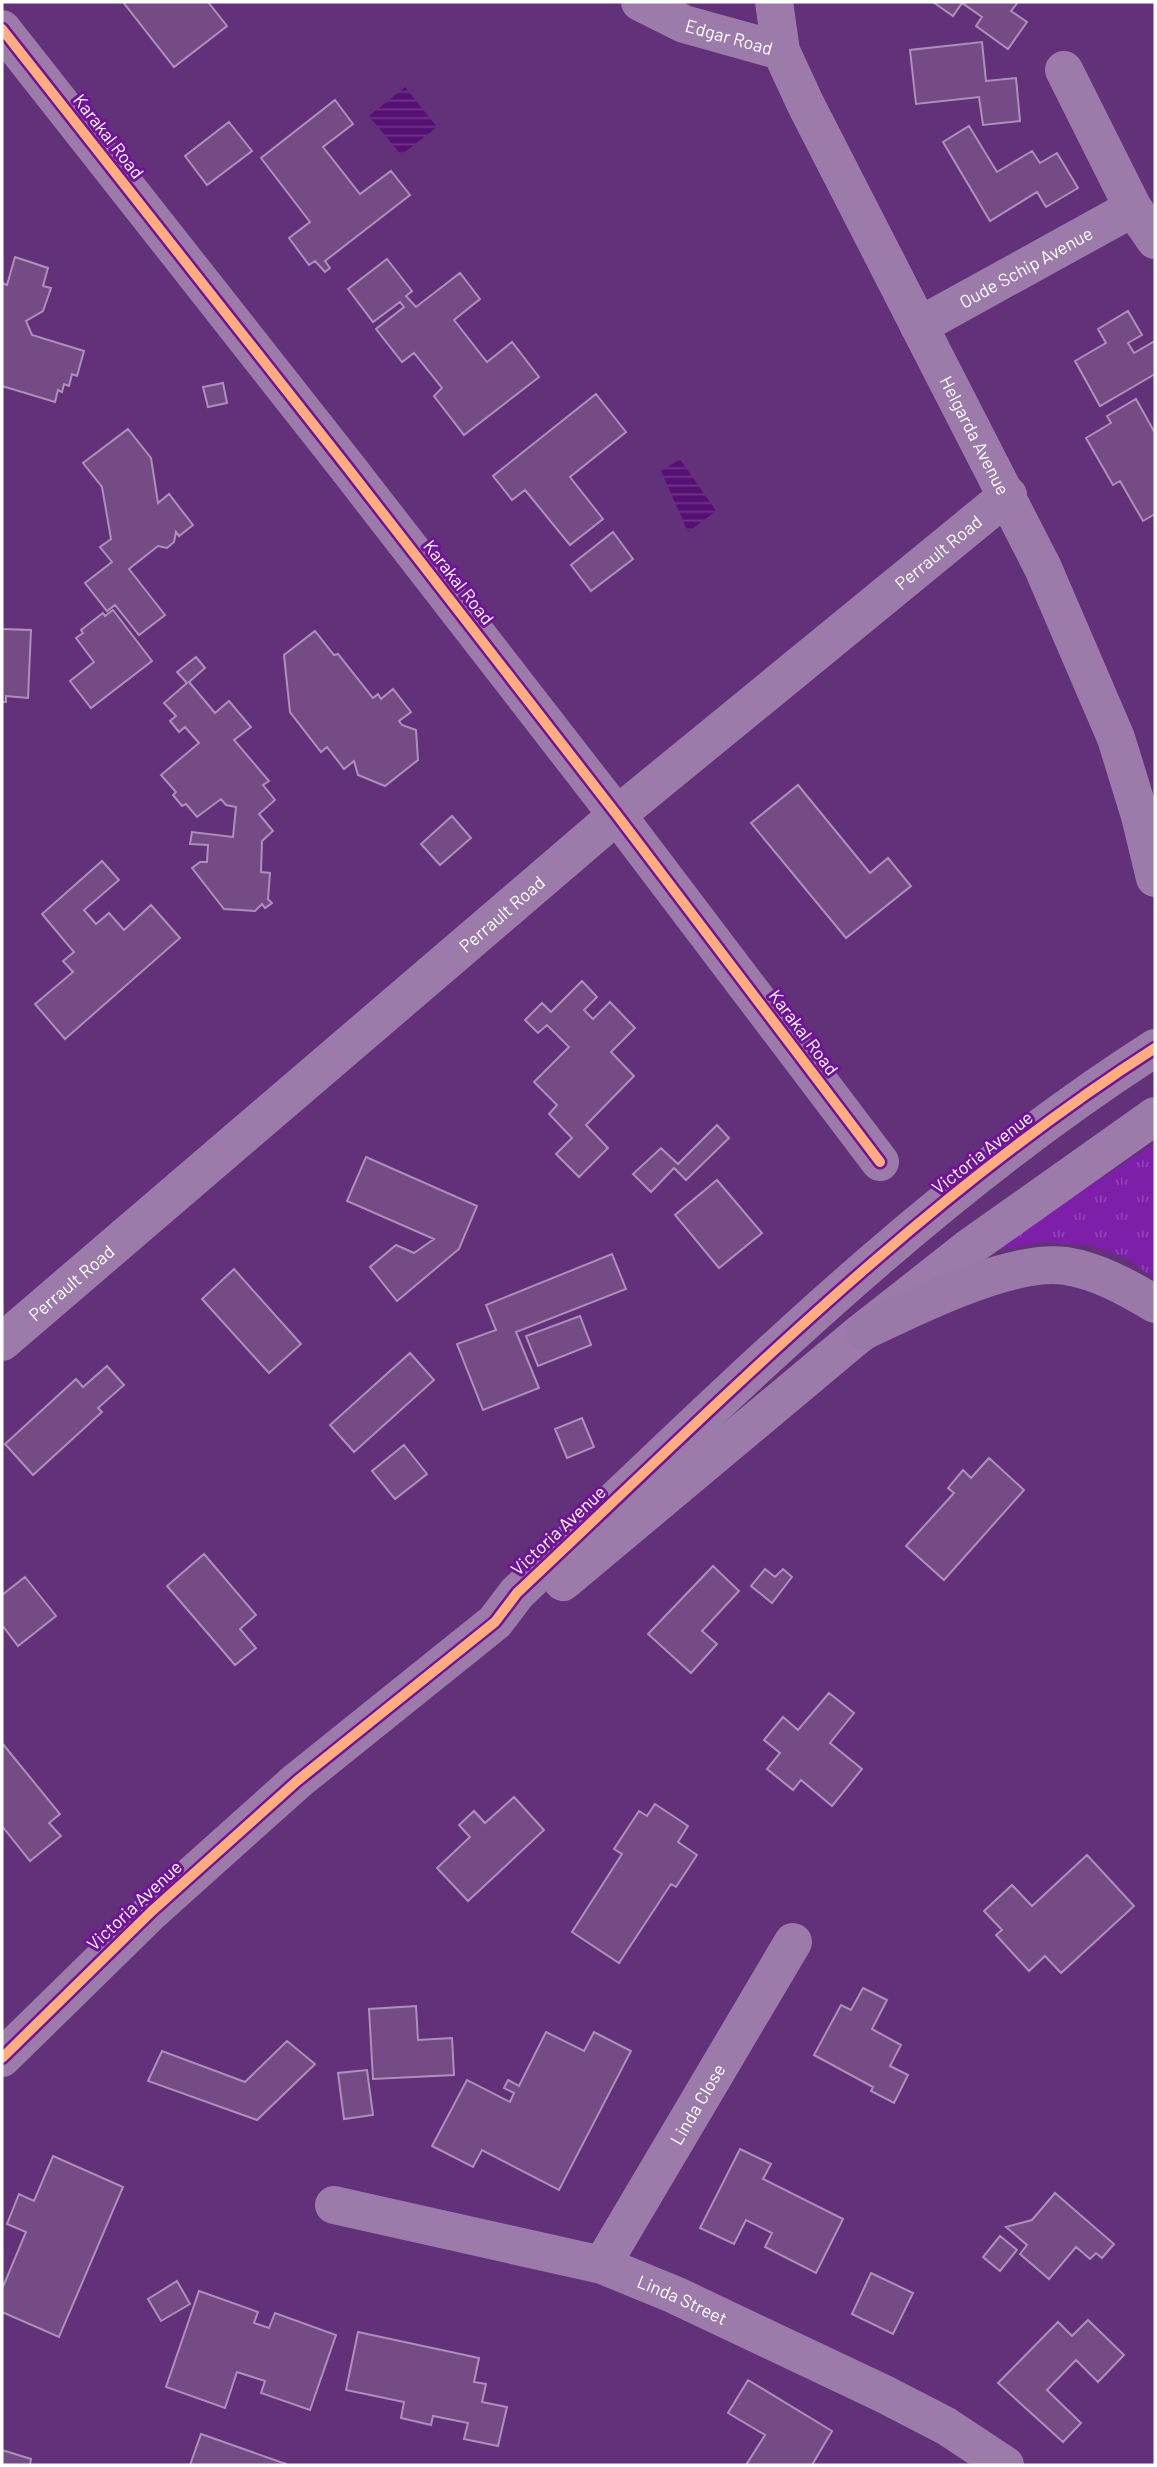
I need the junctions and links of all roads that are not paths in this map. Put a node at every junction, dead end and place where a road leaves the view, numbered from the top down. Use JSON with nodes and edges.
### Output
{"nodes":[{"id":1,"x":640,"y":2,"type":"edge"},
{"id":2,"x":774,"y":2,"type":"edge"},
{"id":3,"x":6,"y":42,"type":"edge"},
{"id":4,"x":781,"y":51,"type":"junction"},
{"id":5,"x":1064,"y":71,"type":"dead end"},
{"id":6,"x":1133,"y":208,"type":"junction"},
{"id":7,"x":1155,"y":240,"type":"edge"},
{"id":8,"x":919,"y":326,"type":"junction"},
{"id":9,"x":1008,"y":495,"type":"junction"},
{"id":10,"x":617,"y":815,"type":"junction"},
{"id":11,"x":1155,"y":878,"type":"edge"},
{"id":12,"x":1155,"y":1048,"type":"edge"},
{"id":13,"x":1155,"y":1116,"type":"edge"},
{"id":14,"x":880,"y":1162,"type":"dead end"},
{"id":15,"x":1155,"y":1304,"type":"edge"},
{"id":16,"x":864,"y":1331,"type":"junction"},
{"id":17,"x":2,"y":1342,"type":"edge"},
{"id":18,"x":495,"y":1622,"type":"junction"},
{"id":19,"x":793,"y":1942,"type":"dead end"},
{"id":20,"x":2,"y":2058,"type":"edge"},
{"id":21,"x":334,"y":2205,"type":"dead end"},
{"id":22,"x":602,"y":2265,"type":"junction"},
{"id":23,"x":1005,"y":2465,"type":"edge"}],
"edges":[{"from":1,"to":4,"type":"street","name":"Edgar Road"},
{"from":2,"to":4,"type":"street","name":"Helgarda Avenue"},
{"from":3,"to":10,"type":"street","name":"Karakal Road"},
{"from":4,"to":8,"type":"street","name":"Helgarda Avenue"},
{"from":5,"to":6,"type":"street"},
{"from":6,"to":7,"type":"street"},
{"from":6,"to":8,"type":"street","name":"Oude Schip Avenue"},
{"from":8,"to":9,"type":"street","name":"Helgarda Avenue"},
{"from":9,"to":10,"type":"street","name":"Perrault Road"},
{"from":9,"to":11,"type":"street","name":"Helgarda Avenue"},
{"from":10,"to":14,"type":"street","name":"Karakal Road"},
{"from":10,"to":17,"type":"street","name":"Perrault Road"},
{"from":12,"to":18,"type":"street","name":"Victoria Avenue"},
{"from":13,"to":16,"type":"street","name":"Victoria Avenue"},
{"from":15,"to":16,"type":"main road"},
{"from":16,"to":18,"type":"street","name":"Victoria Avenue"},
{"from":18,"to":20,"type":"street","name":"Victoria Avenue"},
{"from":19,"to":22,"type":"street","name":"Linda Close"},
{"from":21,"to":22,"type":"street","name":"Linda Street"},
{"from":22,"to":23,"type":"street","name":"Linda Street"}]}
